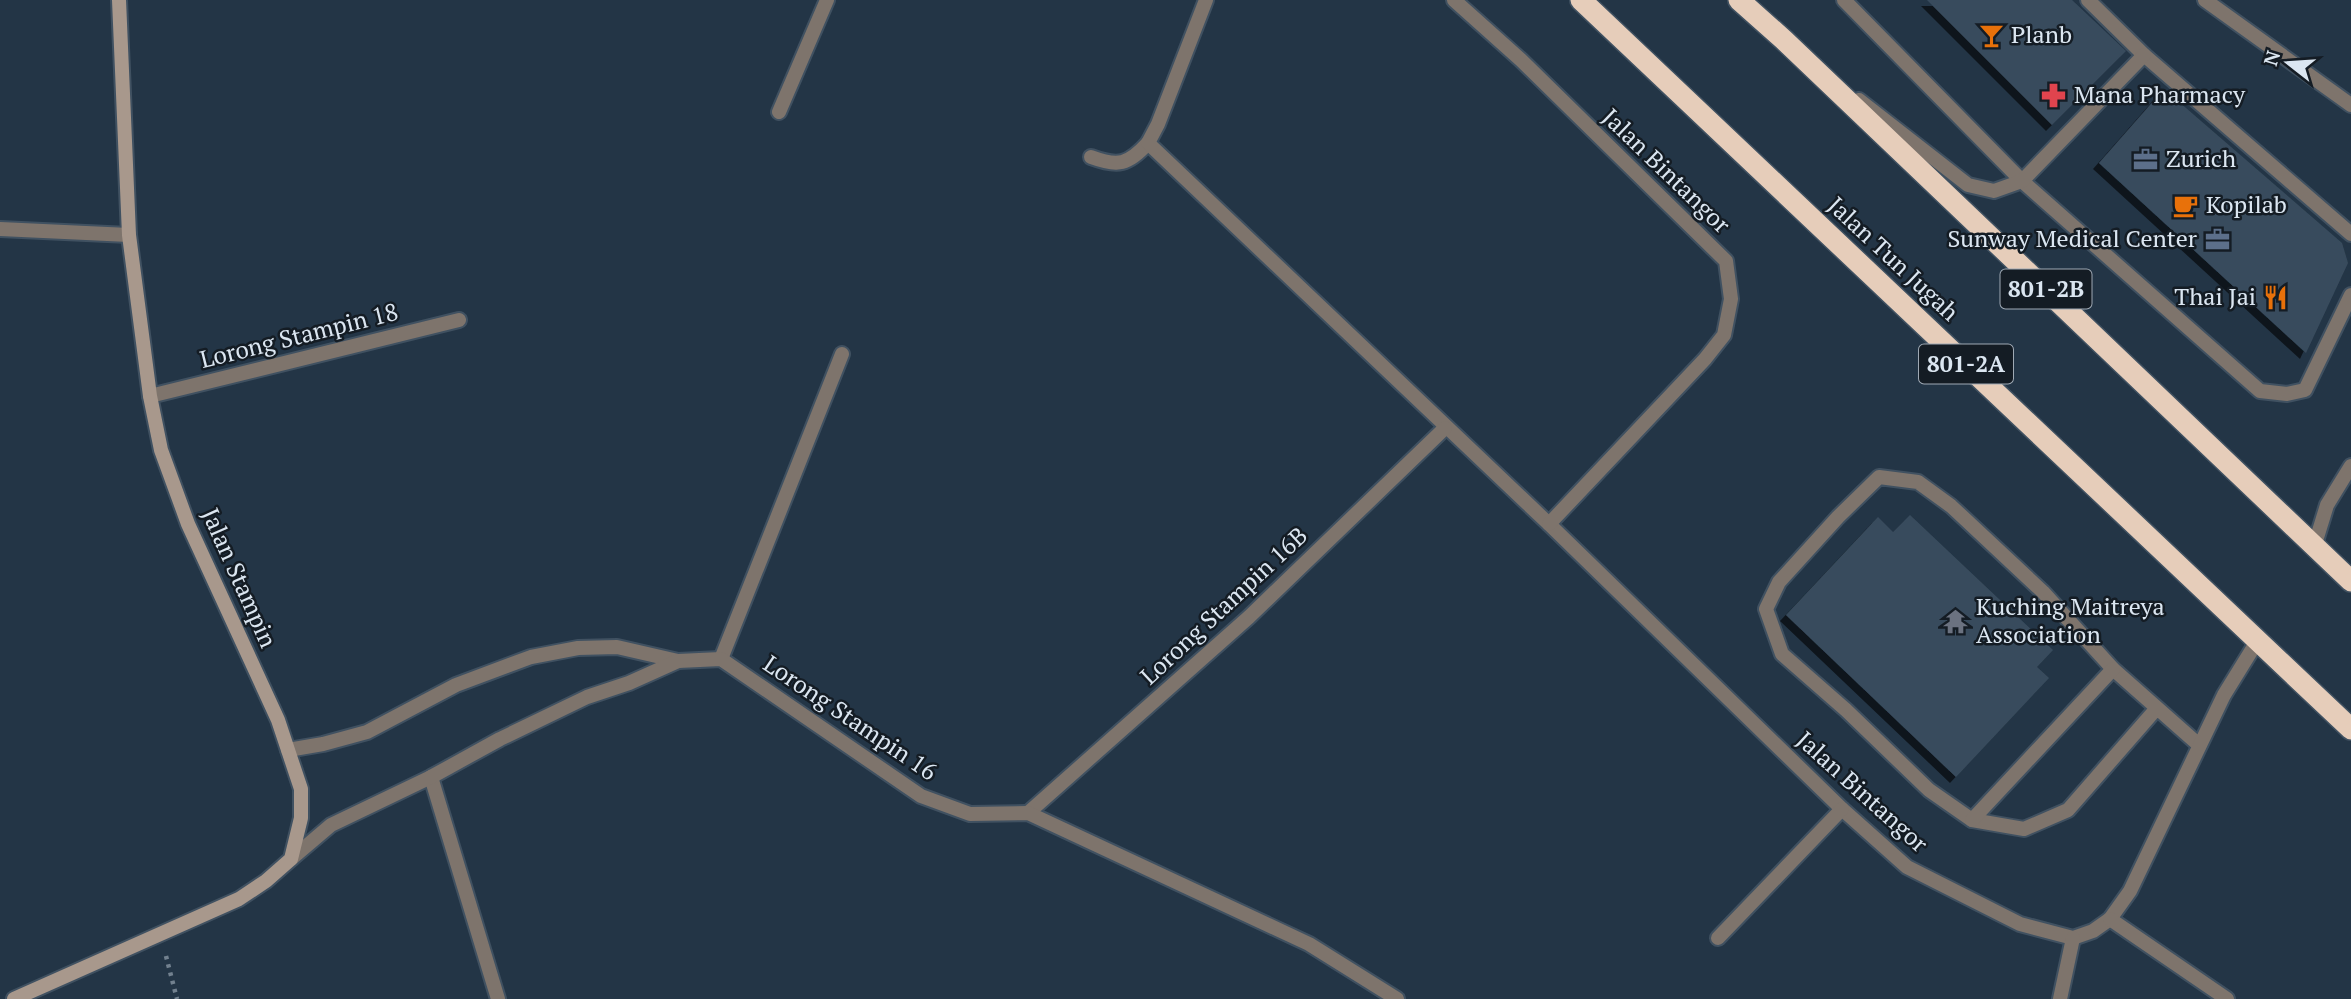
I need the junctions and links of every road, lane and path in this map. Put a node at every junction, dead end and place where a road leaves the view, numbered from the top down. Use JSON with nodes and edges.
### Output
{"nodes":[{"id":1,"x":119,"y":0,"type":"edge"},
{"id":2,"x":827,"y":0,"type":"edge"},
{"id":3,"x":1206,"y":0,"type":"edge"},
{"id":4,"x":1454,"y":0,"type":"edge"},
{"id":5,"x":1581,"y":0,"type":"edge"},
{"id":6,"x":1740,"y":0,"type":"edge"},
{"id":7,"x":1844,"y":0,"type":"edge"},
{"id":8,"x":2088,"y":0,"type":"edge"},
{"id":9,"x":2205,"y":0,"type":"edge"},
{"id":10,"x":1784,"y":40,"type":"junction"},
{"id":11,"x":2144,"y":55,"type":"junction"},
{"id":12,"x":2351,"y":105,"type":"edge"},
{"id":13,"x":779,"y":112,"type":"dead end"},
{"id":14,"x":1148,"y":143,"type":"junction"},
{"id":15,"x":1091,"y":157,"type":"dead end"},
{"id":16,"x":2022,"y":181,"type":"junction"},
{"id":17,"x":0,"y":229,"type":"edge"},
{"id":18,"x":129,"y":234,"type":"junction"},
{"id":19,"x":2351,"y":234,"type":"edge"},
{"id":20,"x":2351,"y":295,"type":"edge"},
{"id":21,"x":459,"y":320,"type":"dead end"},
{"id":22,"x":842,"y":354,"type":"dead end"},
{"id":23,"x":150,"y":396,"type":"junction"},
{"id":24,"x":1445,"y":428,"type":"junction"},
{"id":25,"x":2351,"y":467,"type":"edge"},
{"id":26,"x":1549,"y":524,"type":"junction"},
{"id":27,"x":2315,"y":544,"type":"junction"},
{"id":28,"x":2351,"y":580,"type":"edge"},
{"id":29,"x":2258,"y":640,"type":"junction"},
{"id":30,"x":721,"y":659,"type":"junction"},
{"id":31,"x":678,"y":661,"type":"junction"},
{"id":32,"x":2113,"y":669,"type":"junction"},
{"id":33,"x":2157,"y":708,"type":"junction"},
{"id":34,"x":2351,"y":729,"type":"edge"},
{"id":35,"x":2199,"y":745,"type":"junction"},
{"id":36,"x":288,"y":750,"type":"junction"},
{"id":37,"x":431,"y":778,"type":"junction"},
{"id":38,"x":1842,"y":809,"type":"junction"},
{"id":39,"x":1028,"y":813,"type":"junction"},
{"id":40,"x":1972,"y":820,"type":"junction"},
{"id":41,"x":291,"y":859,"type":"junction"},
{"id":42,"x":2110,"y":919,"type":"junction"},
{"id":43,"x":160,"y":934,"type":"junction"},
{"id":44,"x":2073,"y":937,"type":"junction"},
{"id":45,"x":1717,"y":938,"type":"dead end"},
{"id":46,"x":14,"y":999,"type":"edge"},
{"id":47,"x":177,"y":999,"type":"edge"},
{"id":48,"x":498,"y":999,"type":"edge"},
{"id":49,"x":1397,"y":999,"type":"edge"},
{"id":50,"x":2060,"y":999,"type":"edge"},
{"id":51,"x":2227,"y":999,"type":"edge"}],
"edges":[{"from":1,"to":18,"type":"street","name":"Jalan Stampin"},
{"from":2,"to":13,"type":"street"},
{"from":3,"to":14,"type":"street"},
{"from":4,"to":26,"type":"street","name":"Jalan Bintangor"},
{"from":5,"to":29,"type":"highway","name":"Jalan Tun Jugah","number":"801-2A"},
{"from":6,"to":10,"type":"highway","number":"801-2B"},
{"from":7,"to":16,"type":"street"},
{"from":8,"to":11,"type":"street"},
{"from":9,"to":12,"type":"street"},
{"from":10,"to":16,"type":"street"},
{"from":10,"to":27,"type":"highway","number":"801-2B"},
{"from":11,"to":16,"type":"street"},
{"from":11,"to":19,"type":"street"},
{"from":14,"to":15,"type":"street"},
{"from":14,"to":24,"type":"street","name":"Jalan Bintangor"},
{"from":16,"to":20,"type":"street"},
{"from":17,"to":18,"type":"street"},
{"from":18,"to":23,"type":"street","name":"Jalan Stampin"},
{"from":21,"to":23,"type":"street","name":"Lorong Stampin 18"},
{"from":22,"to":30,"type":"street"},
{"from":23,"to":36,"type":"street","name":"Jalan Stampin"},
{"from":24,"to":26,"type":"street","name":"Jalan Bintangor"},
{"from":24,"to":39,"type":"street","name":"Lorong Stampin 16B"},
{"from":25,"to":27,"type":"street"},
{"from":26,"to":38,"type":"street","name":"Jalan Bintangor"},
{"from":27,"to":28,"type":"highway","number":"801-2B"},
{"from":29,"to":34,"type":"highway","name":"Jalan Tun Jugah","number":"801-2A"},
{"from":29,"to":35,"type":"street"},
{"from":30,"to":31,"type":"street"},
{"from":30,"to":39,"type":"street","name":"Lorong Stampin 16"},
{"from":31,"to":36,"type":"street"},
{"from":31,"to":37,"type":"street"},
{"from":32,"to":33,"type":"street"},
{"from":32,"to":40,"type":"street"},
{"from":32,"to":40,"type":"street"},
{"from":33,"to":35,"type":"street"},
{"from":33,"to":40,"type":"street"},
{"from":35,"to":42,"type":"street"},
{"from":36,"to":41,"type":"street","name":"Jalan Stampin"},
{"from":37,"to":41,"type":"street"},
{"from":37,"to":48,"type":"street"},
{"from":38,"to":44,"type":"street","name":"Jalan Bintangor"},
{"from":38,"to":45,"type":"street"},
{"from":39,"to":49,"type":"street","name":"Lorong Stampin 16"},
{"from":41,"to":43,"type":"street"},
{"from":42,"to":44,"type":"street"},
{"from":42,"to":51,"type":"street"},
{"from":43,"to":46,"type":"street"},
{"from":43,"to":47,"type":"path"},
{"from":44,"to":50,"type":"street"}]}
